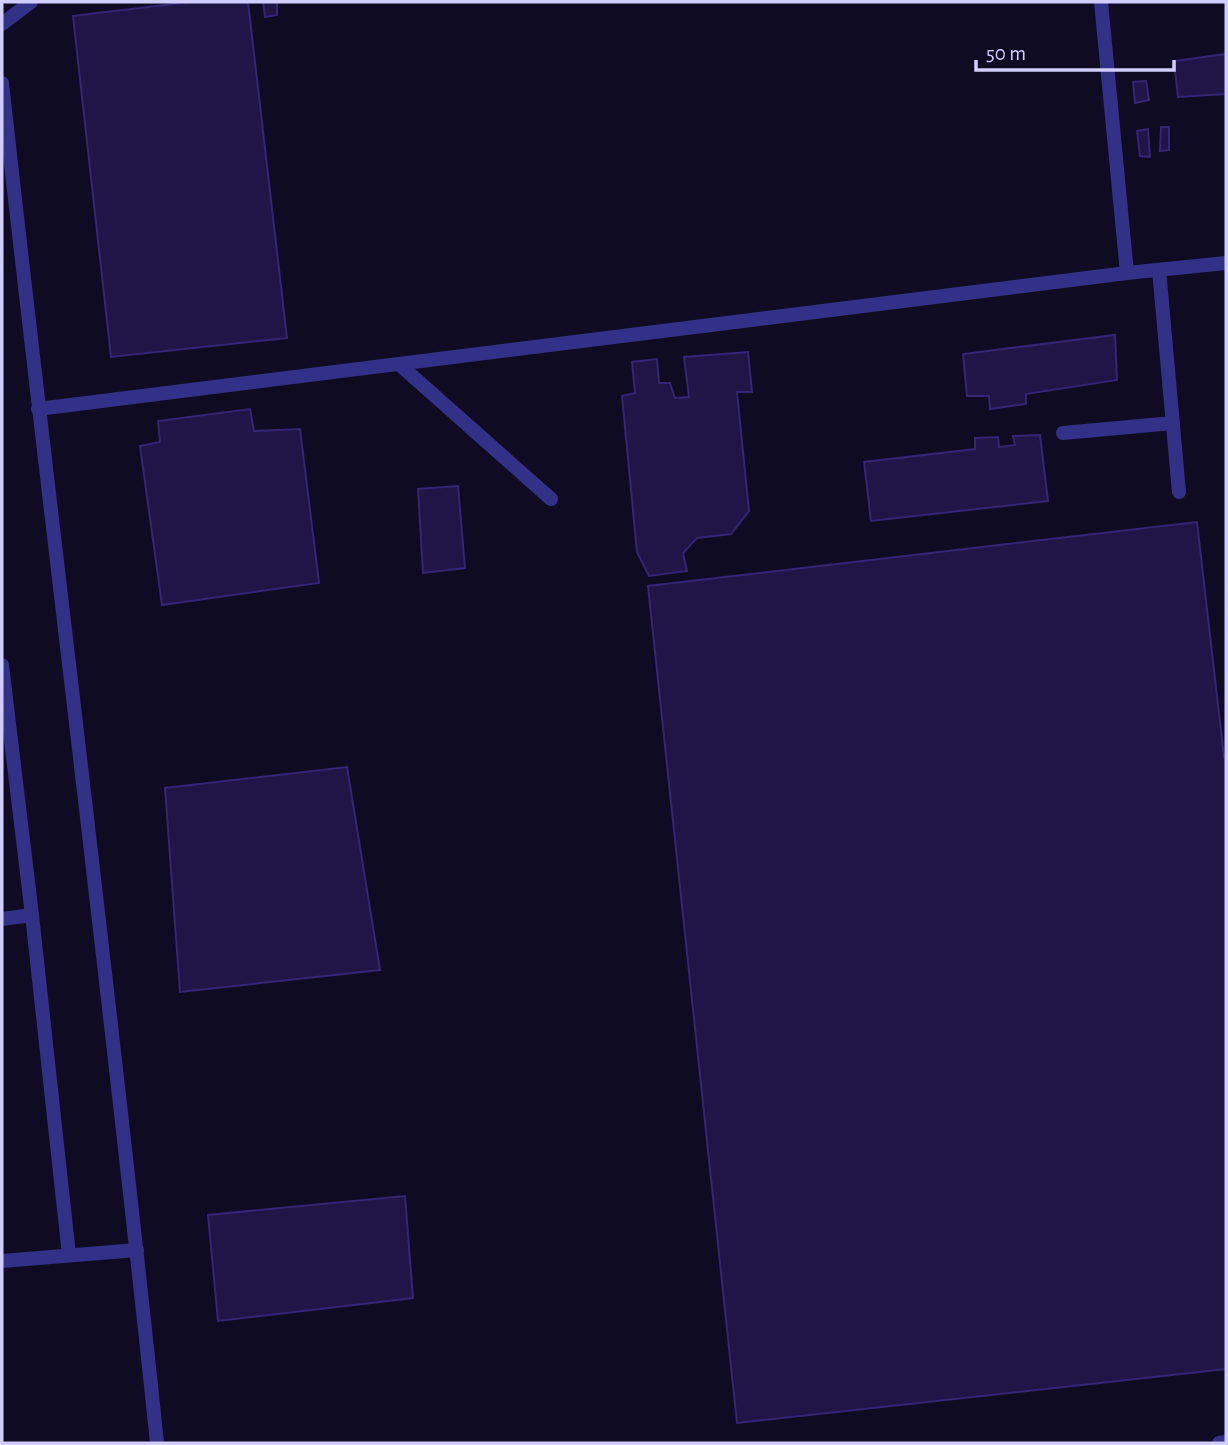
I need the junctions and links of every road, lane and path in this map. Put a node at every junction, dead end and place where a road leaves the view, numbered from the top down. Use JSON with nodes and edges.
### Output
{"nodes":[{"id":1,"x":31,"y":2,"type":"edge"},
{"id":2,"x":1101,"y":2,"type":"edge"},
{"id":3,"x":2,"y":24,"type":"edge"},
{"id":4,"x":2,"y":82,"type":"edge"},
{"id":5,"x":1226,"y":263,"type":"edge"},
{"id":6,"x":1159,"y":270,"type":"junction"},
{"id":7,"x":1127,"y":273,"type":"junction"},
{"id":8,"x":400,"y":365,"type":"junction"},
{"id":9,"x":38,"y":410,"type":"junction"},
{"id":10,"x":1173,"y":423,"type":"junction"},
{"id":11,"x":1063,"y":433,"type":"dead end"},
{"id":12,"x":1180,"y":492,"type":"dead end"},
{"id":13,"x":551,"y":499,"type":"dead end"},
{"id":14,"x":2,"y":665,"type":"edge"},
{"id":15,"x":32,"y":915,"type":"junction"},
{"id":16,"x":2,"y":919,"type":"edge"},
{"id":17,"x":137,"y":1250,"type":"junction"},
{"id":18,"x":69,"y":1255,"type":"junction"},
{"id":19,"x":2,"y":1261,"type":"edge"},
{"id":20,"x":157,"y":1443,"type":"edge"},
{"id":21,"x":1219,"y":1443,"type":"edge"},
{"id":22,"x":1226,"y":1443,"type":"edge"}],
"edges":[{"from":1,"to":3,"type":"lane"},
{"from":2,"to":7,"type":"lane"},
{"from":4,"to":9,"type":"lane"},
{"from":5,"to":6,"type":"lane"},
{"from":6,"to":7,"type":"lane"},
{"from":6,"to":10,"type":"lane"},
{"from":7,"to":8,"type":"lane"},
{"from":8,"to":9,"type":"lane"},
{"from":8,"to":13,"type":"lane"},
{"from":9,"to":17,"type":"lane"},
{"from":10,"to":11,"type":"lane"},
{"from":10,"to":12,"type":"lane"},
{"from":14,"to":15,"type":"lane"},
{"from":15,"to":16,"type":"lane"},
{"from":15,"to":18,"type":"lane"},
{"from":17,"to":18,"type":"lane"},
{"from":17,"to":20,"type":"lane"},
{"from":18,"to":19,"type":"lane"},
{"from":21,"to":22,"type":"lane"}]}
